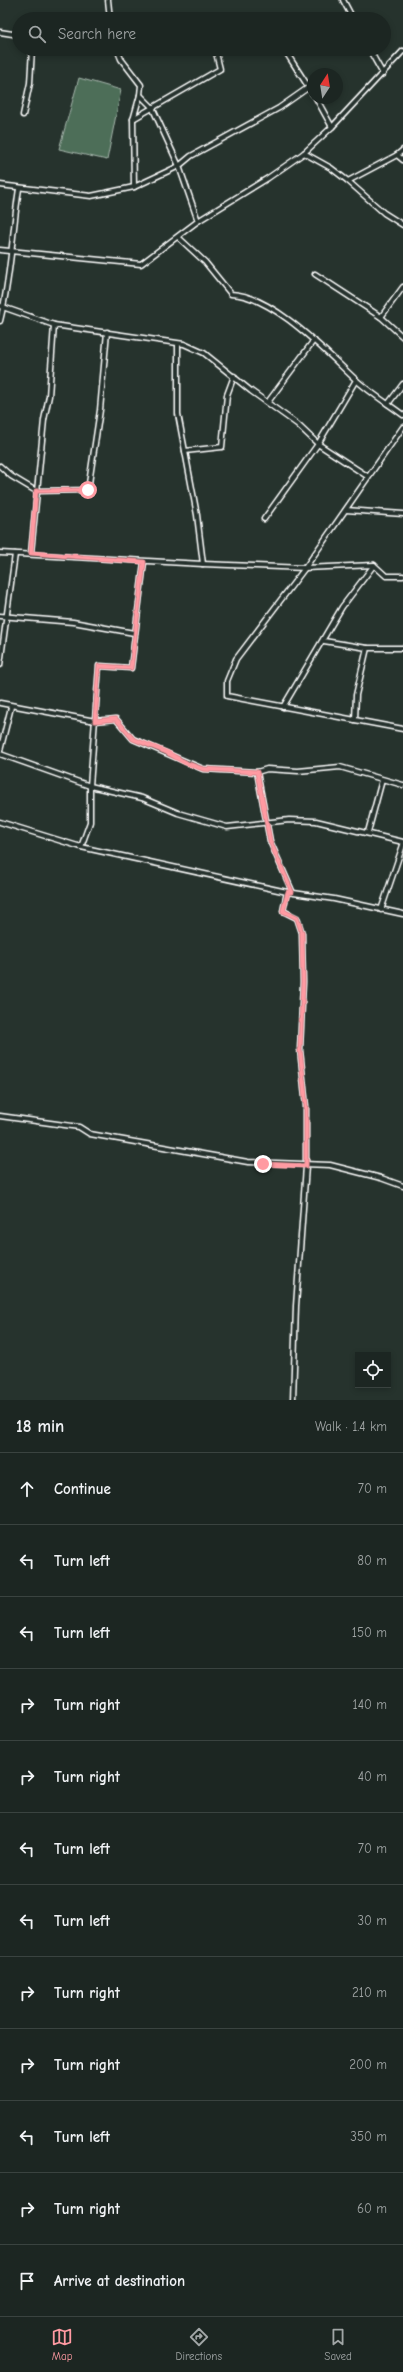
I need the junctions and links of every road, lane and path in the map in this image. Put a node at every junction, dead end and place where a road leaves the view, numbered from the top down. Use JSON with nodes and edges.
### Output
{"nodes":[{"id":1,"x":108,"y":0,"type":"edge"},
{"id":2,"x":343,"y":0,"type":"edge"},
{"id":3,"x":109,"y":12,"type":"edge"},
{"id":4,"x":349,"y":12,"type":"edge"},
{"id":5,"x":0,"y":32,"type":"edge"},
{"id":6,"x":12,"y":34,"type":"edge"},
{"id":7,"x":403,"y":51,"type":"edge"},
{"id":8,"x":32,"y":56,"type":"edge"},
{"id":9,"x":120,"y":56,"type":"edge"},
{"id":10,"x":217,"y":56,"type":"edge"},
{"id":11,"x":289,"y":56,"type":"edge"},
{"id":12,"x":373,"y":56,"type":"edge"},
{"id":13,"x":383,"y":74,"type":"junction"},
{"id":14,"x":307,"y":84,"type":"edge"},
{"id":15,"x":307,"y":88,"type":"edge"},
{"id":16,"x":140,"y":95,"type":"junction"},
{"id":17,"x":319,"y":104,"type":"edge"},
{"id":18,"x":152,"y":107,"type":"junction"},
{"id":19,"x":23,"y":115,"type":"dead end"},
{"id":20,"x":133,"y":120,"type":"junction"},
{"id":21,"x":332,"y":127,"type":"junction"},
{"id":22,"x":403,"y":150,"type":"edge"},
{"id":23,"x":304,"y":153,"type":"junction"},
{"id":24,"x":397,"y":156,"type":"junction"},
{"id":25,"x":403,"y":160,"type":"edge"},
{"id":26,"x":179,"y":166,"type":"junction"},
{"id":27,"x":348,"y":181,"type":"junction"},
{"id":28,"x":0,"y":186,"type":"edge"},
{"id":29,"x":134,"y":187,"type":"junction"},
{"id":30,"x":19,"y":189,"type":"junction"},
{"id":31,"x":198,"y":221,"type":"junction"},
{"id":32,"x":403,"y":225,"type":"edge"},
{"id":33,"x":178,"y":237,"type":"junction"},
{"id":34,"x":0,"y":250,"type":"edge"},
{"id":35,"x":13,"y":252,"type":"junction"},
{"id":36,"x":315,"y":274,"type":"dead end"},
{"id":37,"x":403,"y":287,"type":"edge"},
{"id":38,"x":2,"y":306,"type":"edge"},
{"id":39,"x":381,"y":317,"type":"junction"},
{"id":40,"x":0,"y":321,"type":"edge"},
{"id":41,"x":54,"y":325,"type":"junction"},
{"id":42,"x":107,"y":332,"type":"junction"},
{"id":43,"x":403,"y":337,"type":"edge"},
{"id":44,"x":314,"y":340,"type":"junction"},
{"id":45,"x":178,"y":345,"type":"junction"},
{"id":46,"x":234,"y":376,"type":"junction"},
{"id":47,"x":356,"y":380,"type":"junction"},
{"id":48,"x":403,"y":384,"type":"edge"},
{"id":49,"x":268,"y":402,"type":"junction"},
{"id":50,"x":388,"y":404,"type":"junction"},
{"id":51,"x":403,"y":415,"type":"edge"},
{"id":52,"x":403,"y":427,"type":"edge"},
{"id":53,"x":318,"y":444,"type":"junction"},
{"id":54,"x":185,"y":451,"type":"junction"},
{"id":55,"x":0,"y":466,"type":"edge"},
{"id":56,"x":367,"y":476,"type":"junction"},
{"id":57,"x":36,"y":491,"type":"junction"},
{"id":58,"x":346,"y":510,"type":"junction"},
{"id":59,"x":403,"y":514,"type":"edge"},
{"id":60,"x":264,"y":519,"type":"dead end"},
{"id":61,"x":0,"y":553,"type":"edge"},
{"id":62,"x":31,"y":553,"type":"junction"},
{"id":63,"x":15,"y":554,"type":"junction"},
{"id":64,"x":144,"y":562,"type":"junction"},
{"id":65,"x":204,"y":564,"type":"junction"},
{"id":66,"x":374,"y":565,"type":"junction"},
{"id":67,"x":305,"y":568,"type":"junction"},
{"id":68,"x":403,"y":576,"type":"edge"},
{"id":69,"x":0,"y":616,"type":"edge"},
{"id":70,"x":6,"y":617,"type":"junction"},
{"id":71,"x":134,"y":633,"type":"junction"},
{"id":72,"x":324,"y":641,"type":"junction"},
{"id":73,"x":367,"y":648,"type":"junction"},
{"id":74,"x":403,"y":648,"type":"edge"},
{"id":75,"x":0,"y":665,"type":"edge"},
{"id":76,"x":0,"y":703,"type":"edge"},
{"id":77,"x":11,"y":707,"type":"junction"},
{"id":78,"x":283,"y":707,"type":"junction"},
{"id":79,"x":355,"y":720,"type":"junction"},
{"id":80,"x":95,"y":721,"type":"junction"},
{"id":81,"x":403,"y":729,"type":"edge"},
{"id":82,"x":0,"y":751,"type":"edge"},
{"id":83,"x":0,"y":754,"type":"edge"},
{"id":84,"x":257,"y":772,"type":"junction"},
{"id":85,"x":382,"y":780,"type":"junction"},
{"id":86,"x":403,"y":783,"type":"edge"},
{"id":87,"x":90,"y":786,"type":"junction"},
{"id":88,"x":0,"y":822,"type":"edge"},
{"id":89,"x":267,"y":824,"type":"junction"},
{"id":90,"x":368,"y":832,"type":"junction"},
{"id":91,"x":403,"y":843,"type":"edge"},
{"id":92,"x":81,"y":847,"type":"junction"},
{"id":93,"x":290,"y":892,"type":"junction"},
{"id":94,"x":381,"y":910,"type":"junction"},
{"id":95,"x":403,"y":914,"type":"edge"},
{"id":96,"x":0,"y":1116,"type":"edge"},
{"id":97,"x":306,"y":1166,"type":"junction"},
{"id":98,"x":403,"y":1186,"type":"edge"},
{"id":99,"x":294,"y":1400,"type":"edge"}],
"edges":[{"from":1,"to":3,"type":"street"},
{"from":2,"to":4,"type":"street"},
{"from":5,"to":6,"type":"street"},
{"from":7,"to":13,"type":"street"},
{"from":8,"to":19,"type":"street"},
{"from":9,"to":16,"type":"street"},
{"from":10,"to":18,"type":"street"},
{"from":11,"to":14,"type":"street"},
{"from":12,"to":13,"type":"street"},
{"from":13,"to":21,"type":"street"},
{"from":15,"to":26,"type":"street"},
{"from":16,"to":18,"type":"street"},
{"from":16,"to":20,"type":"street"},
{"from":17,"to":21,"type":"street"},
{"from":18,"to":20,"type":"street"},
{"from":18,"to":26,"type":"street"},
{"from":20,"to":29,"type":"street"},
{"from":21,"to":23,"type":"street"},
{"from":22,"to":24,"type":"street"},
{"from":23,"to":27,"type":"street"},
{"from":23,"to":31,"type":"street"},
{"from":24,"to":25,"type":"street"},
{"from":24,"to":27,"type":"street"},
{"from":26,"to":29,"type":"street"},
{"from":26,"to":31,"type":"street"},
{"from":27,"to":32,"type":"street"},
{"from":28,"to":30,"type":"street"},
{"from":29,"to":30,"type":"street"},
{"from":30,"to":35,"type":"street"},
{"from":31,"to":33,"type":"street"},
{"from":33,"to":35,"type":"street"},
{"from":33,"to":44,"type":"street"},
{"from":34,"to":35,"type":"street"},
{"from":35,"to":38,"type":"street"},
{"from":36,"to":39,"type":"street"},
{"from":37,"to":39,"type":"street"},
{"from":38,"to":40,"type":"street"},
{"from":38,"to":41,"type":"street"},
{"from":39,"to":43,"type":"street"},
{"from":41,"to":42,"type":"street"},
{"from":41,"to":57,"type":"street"},
{"from":42,"to":45,"type":"street"},
{"from":42,"to":57,"type":"street"},
{"from":44,"to":47,"type":"street"},
{"from":44,"to":49,"type":"street"},
{"from":45,"to":46,"type":"street"},
{"from":45,"to":54,"type":"street"},
{"from":46,"to":49,"type":"street"},
{"from":46,"to":54,"type":"street"},
{"from":47,"to":50,"type":"street"},
{"from":47,"to":53,"type":"street"},
{"from":48,"to":50,"type":"street"},
{"from":49,"to":53,"type":"street"},
{"from":50,"to":51,"type":"street"},
{"from":52,"to":56,"type":"street"},
{"from":53,"to":56,"type":"street"},
{"from":53,"to":60,"type":"street"},
{"from":54,"to":65,"type":"street"},
{"from":55,"to":57,"type":"street"},
{"from":56,"to":58,"type":"street"},
{"from":57,"to":62,"type":"street"},
{"from":58,"to":59,"type":"street"},
{"from":58,"to":67,"type":"street"},
{"from":61,"to":63,"type":"street"},
{"from":62,"to":63,"type":"street"},
{"from":62,"to":64,"type":"street"},
{"from":63,"to":70,"type":"street"},
{"from":64,"to":65,"type":"street"},
{"from":64,"to":71,"type":"street"},
{"from":65,"to":67,"type":"street"},
{"from":66,"to":67,"type":"street"},
{"from":66,"to":68,"type":"street"},
{"from":66,"to":72,"type":"street"},
{"from":67,"to":78,"type":"street"},
{"from":69,"to":70,"type":"street"},
{"from":70,"to":71,"type":"street"},
{"from":70,"to":75,"type":"street"},
{"from":71,"to":80,"type":"street"},
{"from":72,"to":73,"type":"street"},
{"from":72,"to":78,"type":"street"},
{"from":73,"to":74,"type":"street"},
{"from":73,"to":79,"type":"street"},
{"from":76,"to":77,"type":"street"},
{"from":77,"to":80,"type":"street"},
{"from":77,"to":82,"type":"street"},
{"from":78,"to":79,"type":"street"},
{"from":79,"to":81,"type":"street"},
{"from":80,"to":84,"type":"street"},
{"from":80,"to":87,"type":"street"},
{"from":83,"to":87,"type":"street"},
{"from":84,"to":85,"type":"street"},
{"from":84,"to":89,"type":"street"},
{"from":85,"to":86,"type":"street"},
{"from":85,"to":90,"type":"street"},
{"from":87,"to":89,"type":"street"},
{"from":87,"to":92,"type":"street"},
{"from":88,"to":92,"type":"street"},
{"from":89,"to":90,"type":"street"},
{"from":89,"to":93,"type":"street"},
{"from":90,"to":91,"type":"street"},
{"from":91,"to":94,"type":"street"},
{"from":92,"to":93,"type":"street"},
{"from":93,"to":94,"type":"street"},
{"from":93,"to":97,"type":"street"},
{"from":94,"to":95,"type":"street"},
{"from":96,"to":97,"type":"street"},
{"from":97,"to":98,"type":"street"},
{"from":97,"to":99,"type":"street"}]}
